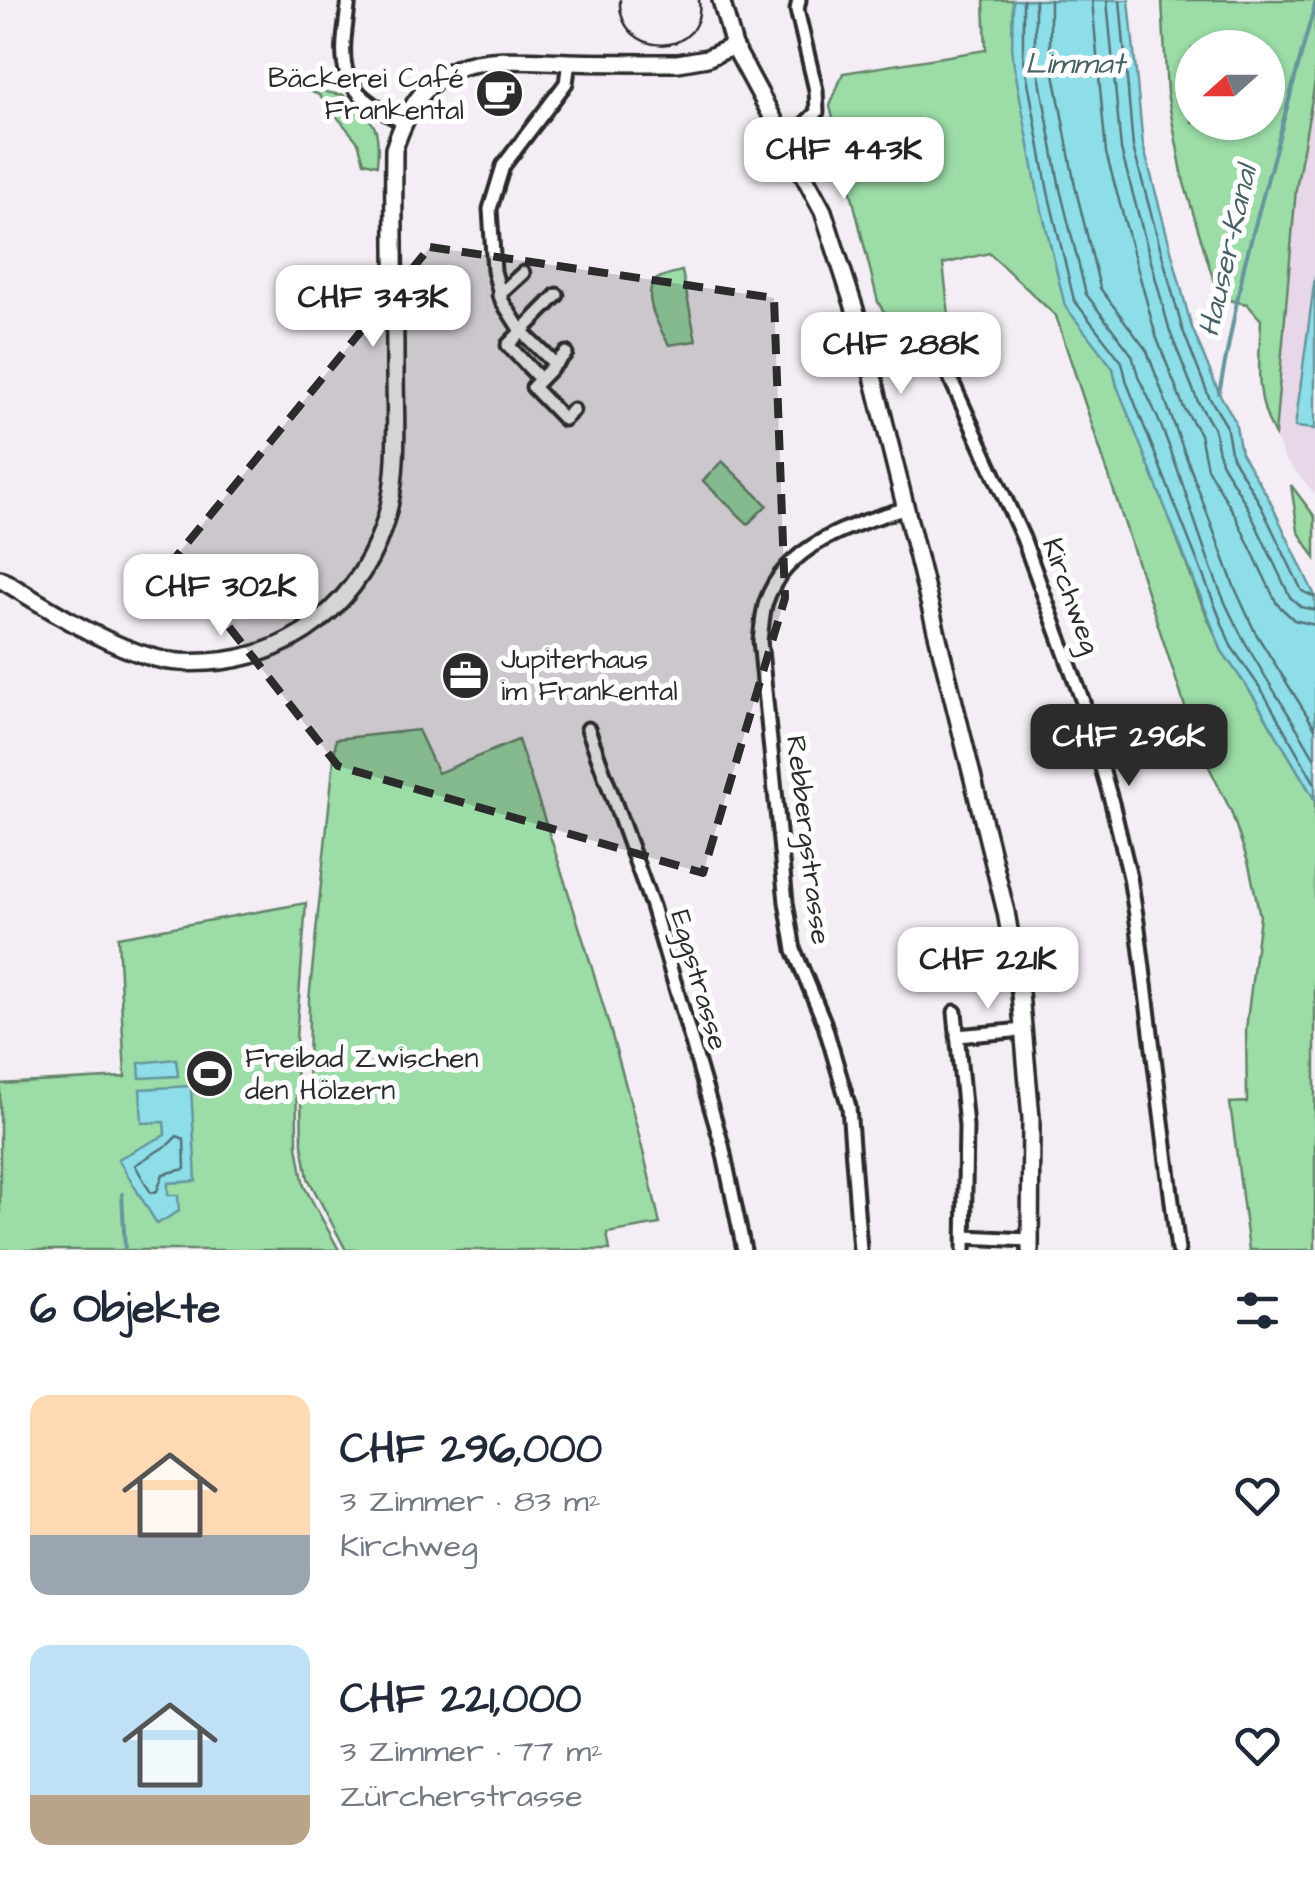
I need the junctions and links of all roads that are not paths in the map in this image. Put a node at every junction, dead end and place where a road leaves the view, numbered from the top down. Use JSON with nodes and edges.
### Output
{"nodes":[{"id":1,"x":350,"y":0,"type":"edge"},
{"id":2,"x":721,"y":0,"type":"edge"},
{"id":3,"x":799,"y":0,"type":"edge"},
{"id":4,"x":734,"y":46,"type":"junction"},
{"id":5,"x":569,"y":62,"type":"junction"},
{"id":6,"x":403,"y":122,"type":"junction"},
{"id":7,"x":784,"y":136,"type":"junction"},
{"id":8,"x":523,"y":273,"type":"dead end"},
{"id":9,"x":499,"y":295,"type":"junction"},
{"id":10,"x":557,"y":295,"type":"dead end"},
{"id":11,"x":861,"y":328,"type":"junction"},
{"id":12,"x":521,"y":330,"type":"junction"},
{"id":13,"x":566,"y":353,"type":"dead end"},
{"id":14,"x":555,"y":364,"type":"junction"},
{"id":15,"x":540,"y":379,"type":"junction"},
{"id":16,"x":573,"y":410,"type":"dead end"},
{"id":17,"x":903,"y":503,"type":"junction"},
{"id":18,"x":0,"y":579,"type":"edge"},
{"id":19,"x":588,"y":729,"type":"dead end"},
{"id":20,"x":955,"y":1012,"type":"dead end"},
{"id":21,"x":1024,"y":1030,"type":"junction"},
{"id":22,"x":957,"y":1036,"type":"junction"},
{"id":23,"x":964,"y":1244,"type":"edge"},
{"id":24,"x":1031,"y":1245,"type":"edge"},
{"id":25,"x":744,"y":1250,"type":"edge"},
{"id":26,"x":860,"y":1250,"type":"edge"},
{"id":27,"x":1178,"y":1250,"type":"edge"}],
"edges":[{"from":1,"to":6,"type":"street"},
{"from":2,"to":4,"type":"main road"},
{"from":3,"to":7,"type":"street"},
{"from":4,"to":5,"type":"main road"},
{"from":4,"to":7,"type":"main road"},
{"from":5,"to":6,"type":"main road"},
{"from":5,"to":9,"type":"street"},
{"from":6,"to":18,"type":"main road"},
{"from":7,"to":11,"type":"main road"},
{"from":8,"to":9,"type":"street"},
{"from":9,"to":12,"type":"street"},
{"from":10,"to":12,"type":"street"},
{"from":11,"to":17,"type":"main road"},
{"from":11,"to":27,"type":"street","name":"Kirchweg"},
{"from":12,"to":14,"type":"street"},
{"from":12,"to":15,"type":"street"},
{"from":13,"to":14,"type":"street"},
{"from":14,"to":15,"type":"street"},
{"from":15,"to":16,"type":"street"},
{"from":17,"to":21,"type":"main road"},
{"from":17,"to":26,"type":"street","name":"Rebbergstrasse"},
{"from":19,"to":25,"type":"street","name":"Eggstrasse"},
{"from":20,"to":22,"type":"street"},
{"from":21,"to":22,"type":"street"},
{"from":21,"to":24,"type":"main road"},
{"from":22,"to":23,"type":"street"},
{"from":23,"to":24,"type":"street"}]}
